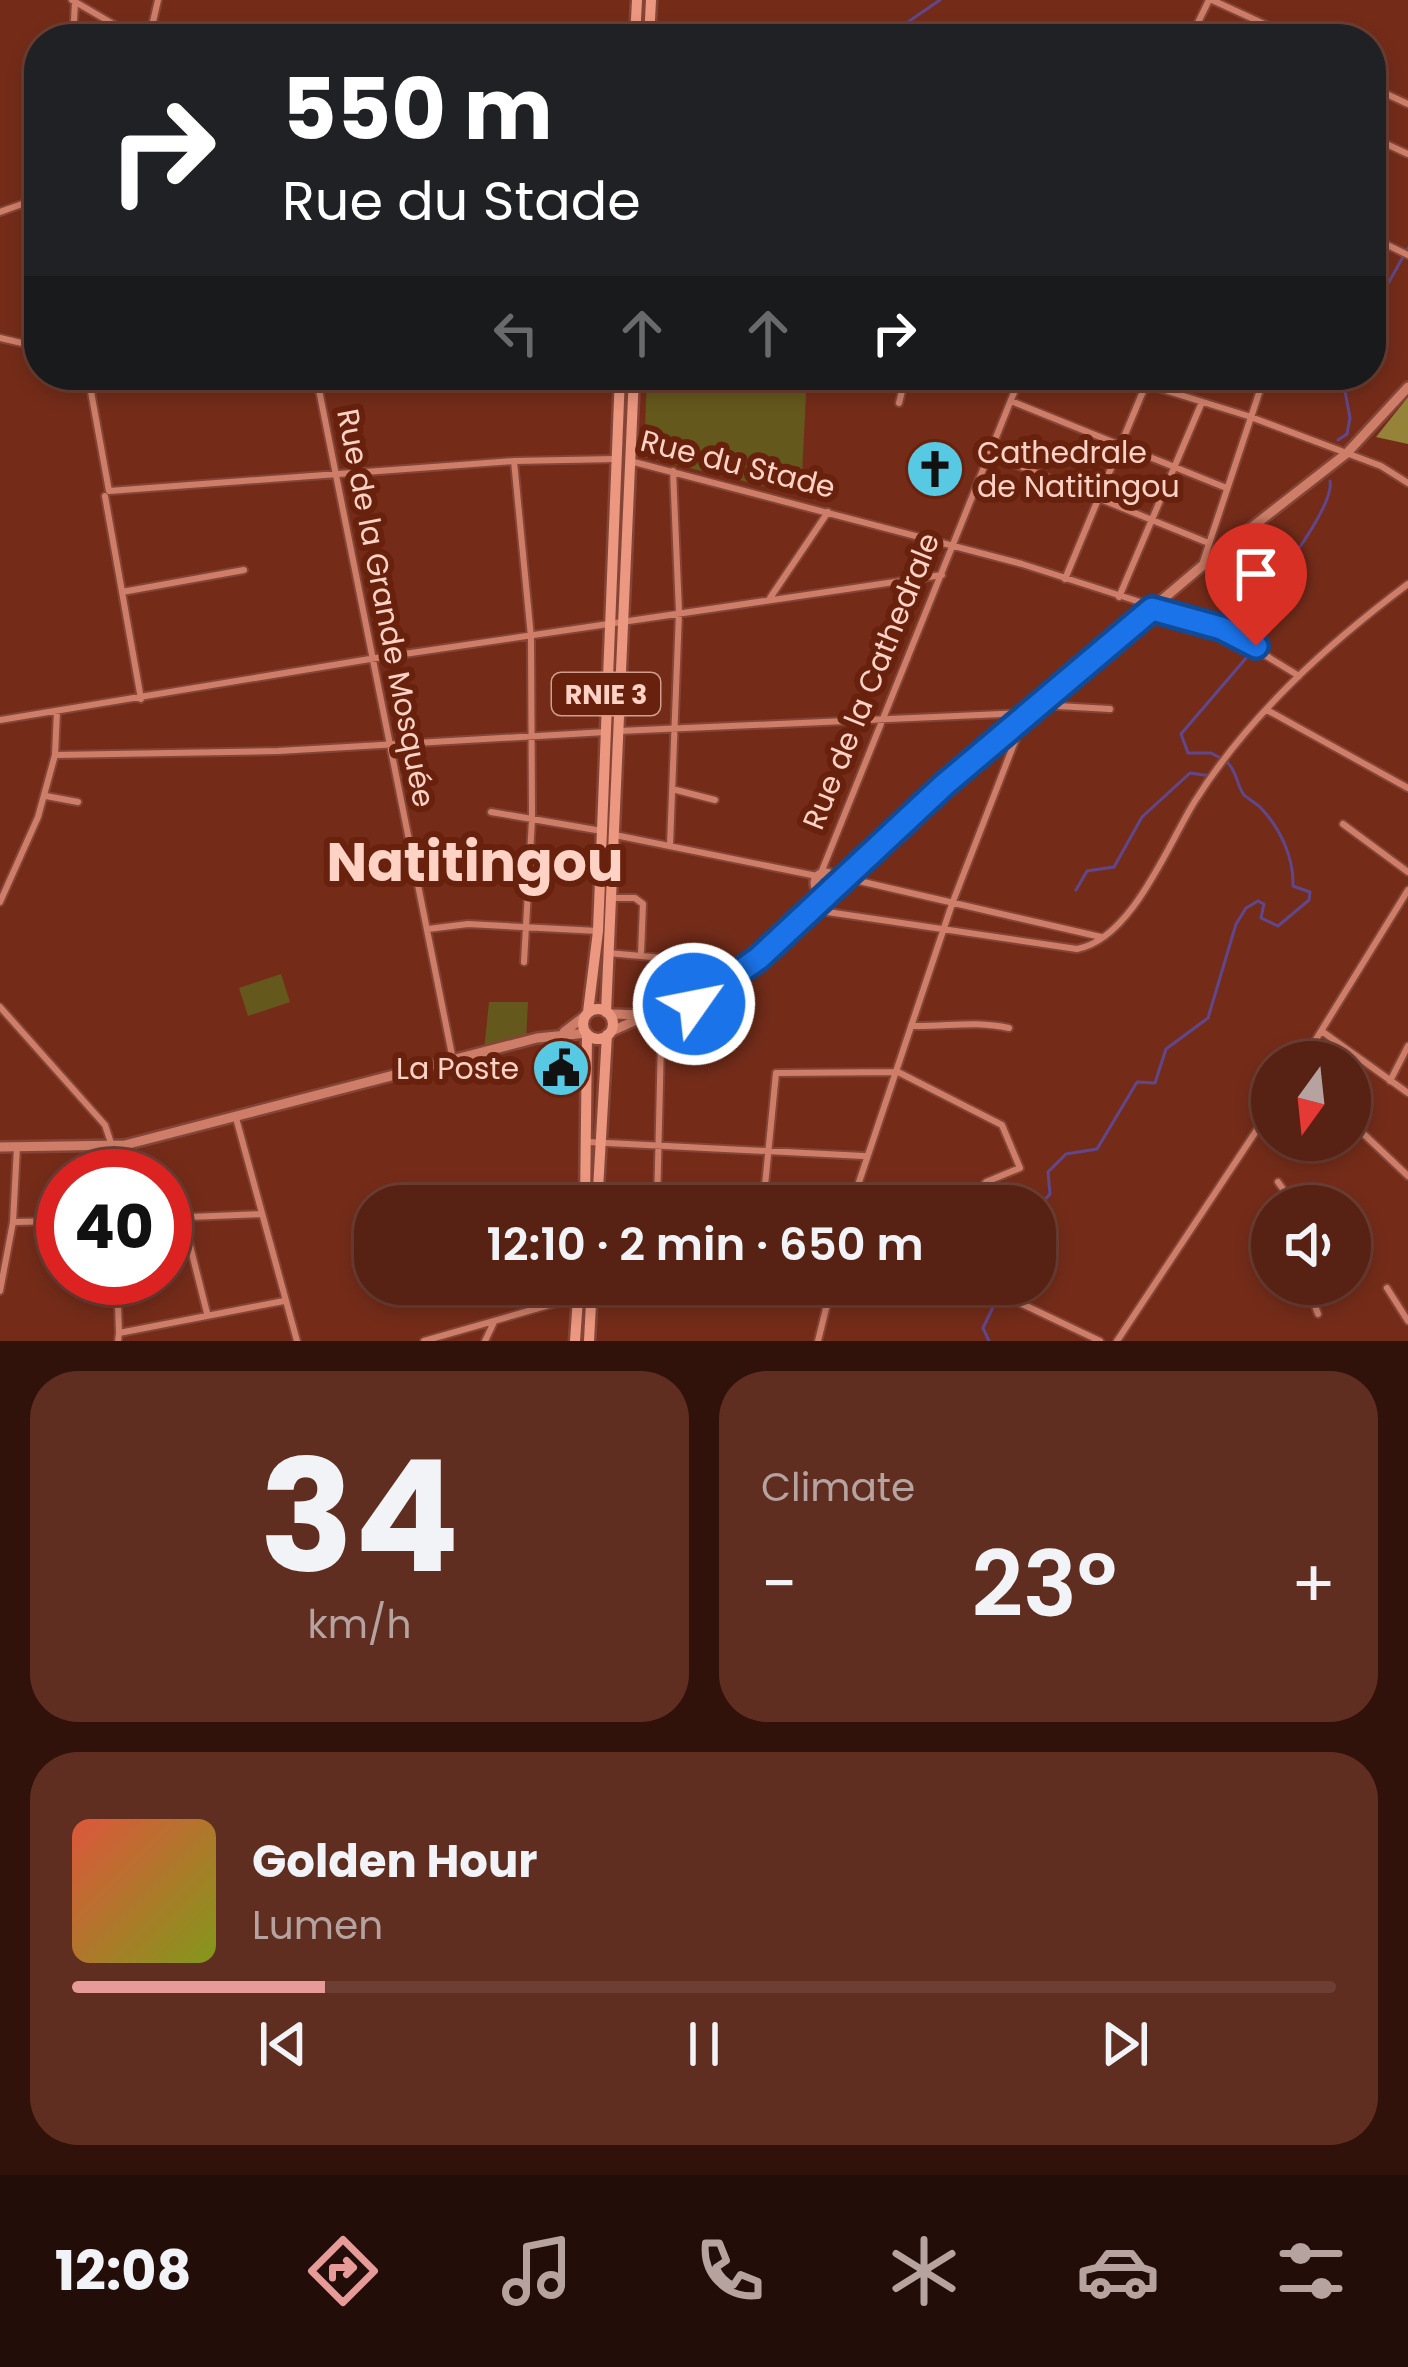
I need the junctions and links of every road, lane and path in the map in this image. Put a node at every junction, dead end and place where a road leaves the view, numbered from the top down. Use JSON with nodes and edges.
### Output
{"nodes":[{"id":1,"x":1210,"y":0,"type":"edge"},
{"id":2,"x":74,"y":1,"type":"edge"},
{"id":3,"x":113,"y":24,"type":"edge"},
{"id":4,"x":1264,"y":24,"type":"edge"},
{"id":5,"x":1408,"y":387,"type":"edge"},
{"id":6,"x":90,"y":390,"type":"edge"},
{"id":7,"x":319,"y":390,"type":"edge"},
{"id":8,"x":620,"y":390,"type":"edge"},
{"id":9,"x":632,"y":390,"type":"edge"},
{"id":10,"x":902,"y":390,"type":"edge"},
{"id":11,"x":1015,"y":390,"type":"edge"},
{"id":12,"x":1144,"y":390,"type":"edge"},
{"id":13,"x":1165,"y":390,"type":"edge"},
{"id":14,"x":1259,"y":390,"type":"edge"},
{"id":15,"x":1011,"y":401,"type":"junction"},
{"id":16,"x":1202,"y":402,"type":"junction"},
{"id":17,"x":898,"y":403,"type":"dead end"},
{"id":18,"x":1248,"y":416,"type":"junction"},
{"id":19,"x":1123,"y":446,"type":"junction"},
{"id":20,"x":1347,"y":453,"type":"junction"},
{"id":21,"x":991,"y":454,"type":"junction"},
{"id":22,"x":622,"y":460,"type":"junction"},
{"id":23,"x":514,"y":461,"type":"junction"},
{"id":24,"x":1174,"y":466,"type":"junction"},
{"id":25,"x":673,"y":471,"type":"junction"},
{"id":26,"x":338,"y":473,"type":"junction"},
{"id":27,"x":1408,"y":483,"type":"edge"},
{"id":28,"x":1224,"y":487,"type":"junction"},
{"id":29,"x":105,"y":496,"type":"dead end"},
{"id":30,"x":1101,"y":496,"type":"junction"},
{"id":31,"x":827,"y":512,"type":"junction"},
{"id":32,"x":1150,"y":518,"type":"junction"},
{"id":33,"x":1205,"y":542,"type":"junction"},
{"id":34,"x":954,"y":544,"type":"junction"},
{"id":35,"x":1202,"y":566,"type":"junction"},
{"id":36,"x":244,"y":570,"type":"dead end"},
{"id":37,"x":942,"y":575,"type":"junction"},
{"id":38,"x":1065,"y":579,"type":"junction"},
{"id":39,"x":1408,"y":584,"type":"edge"},
{"id":40,"x":122,"y":592,"type":"junction"},
{"id":41,"x":1119,"y":599,"type":"junction"},
{"id":42,"x":770,"y":600,"type":"junction"},
{"id":43,"x":1152,"y":609,"type":"junction"},
{"id":44,"x":679,"y":612,"type":"junction"},
{"id":45,"x":623,"y":622,"type":"junction"},
{"id":46,"x":608,"y":624,"type":"junction"},
{"id":47,"x":531,"y":637,"type":"junction"},
{"id":48,"x":370,"y":658,"type":"junction"},
{"id":49,"x":1299,"y":676,"type":"junction"},
{"id":50,"x":141,"y":699,"type":"junction"},
{"id":51,"x":1040,"y":705,"type":"junction"},
{"id":52,"x":1110,"y":709,"type":"dead end"},
{"id":53,"x":1268,"y":710,"type":"junction"},
{"id":54,"x":57,"y":711,"type":"junction"},
{"id":55,"x":1027,"y":715,"type":"junction"},
{"id":56,"x":883,"y":717,"type":"junction"},
{"id":57,"x":0,"y":720,"type":"edge"},
{"id":58,"x":675,"y":730,"type":"junction"},
{"id":59,"x":612,"y":732,"type":"junction"},
{"id":60,"x":531,"y":735,"type":"junction"},
{"id":61,"x":386,"y":742,"type":"junction"},
{"id":62,"x":56,"y":755,"type":"junction"},
{"id":63,"x":1407,"y":785,"type":"edge"},
{"id":64,"x":676,"y":790,"type":"junction"},
{"id":65,"x":46,"y":796,"type":"junction"},
{"id":66,"x":715,"y":800,"type":"dead end"},
{"id":67,"x":78,"y":802,"type":"dead end"},
{"id":68,"x":491,"y":812,"type":"dead end"},
{"id":69,"x":532,"y":819,"type":"junction"},
{"id":70,"x":1343,"y":824,"type":"dead end"},
{"id":71,"x":607,"y":833,"type":"junction"},
{"id":72,"x":670,"y":845,"type":"junction"},
{"id":73,"x":1408,"y":872,"type":"edge"},
{"id":74,"x":818,"y":878,"type":"junction"},
{"id":75,"x":846,"y":878,"type":"junction"},
{"id":76,"x":831,"y":889,"type":"junction"},
{"id":77,"x":1408,"y":890,"type":"edge"},
{"id":78,"x":611,"y":898,"type":"junction"},
{"id":79,"x":0,"y":902,"type":"edge"},
{"id":80,"x":952,"y":904,"type":"junction"},
{"id":81,"x":802,"y":915,"type":"junction"},
{"id":82,"x":524,"y":926,"type":"junction"},
{"id":83,"x":945,"y":926,"type":"junction"},
{"id":84,"x":427,"y":929,"type":"junction"},
{"id":85,"x":598,"y":931,"type":"junction"},
{"id":86,"x":1101,"y":937,"type":"junction"},
{"id":87,"x":608,"y":953,"type":"junction"},
{"id":88,"x":641,"y":953,"type":"junction"},
{"id":89,"x":524,"y":962,"type":"dead end"},
{"id":90,"x":0,"y":1007,"type":"edge"},
{"id":91,"x":608,"y":1013,"type":"junction"},
{"id":92,"x":587,"y":1014,"type":"junction"},
{"id":93,"x":662,"y":1014,"type":"junction"},
{"id":94,"x":644,"y":1016,"type":"junction"},
{"id":95,"x":911,"y":1026,"type":"junction"},
{"id":96,"x":1009,"y":1028,"type":"dead end"},
{"id":97,"x":564,"y":1032,"type":"junction"},
{"id":98,"x":1323,"y":1032,"type":"junction"},
{"id":99,"x":587,"y":1033,"type":"junction"},
{"id":100,"x":609,"y":1033,"type":"junction"},
{"id":101,"x":1317,"y":1041,"type":"edge"},
{"id":102,"x":1408,"y":1046,"type":"edge"},
{"id":103,"x":454,"y":1061,"type":"junction"},
{"id":104,"x":898,"y":1072,"type":"junction"},
{"id":105,"x":1390,"y":1082,"type":"junction"},
{"id":106,"x":1408,"y":1093,"type":"edge"},
{"id":107,"x":236,"y":1114,"type":"junction"},
{"id":108,"x":1251,"y":1139,"type":"edge"},
{"id":109,"x":1371,"y":1140,"type":"edge"},
{"id":110,"x":594,"y":1143,"type":"junction"},
{"id":111,"x":0,"y":1147,"type":"edge"},
{"id":112,"x":17,"y":1147,"type":"junction"},
{"id":113,"x":112,"y":1147,"type":"junction"},
{"id":114,"x":658,"y":1147,"type":"junction"},
{"id":115,"x":766,"y":1151,"type":"junction"},
{"id":116,"x":864,"y":1156,"type":"junction"},
{"id":117,"x":1408,"y":1176,"type":"edge"},
{"id":118,"x":1278,"y":1182,"type":"dead end"},
{"id":119,"x":588,"y":1185,"type":"edge"},
{"id":120,"x":596,"y":1185,"type":"edge"},
{"id":121,"x":657,"y":1185,"type":"edge"},
{"id":122,"x":765,"y":1185,"type":"edge"},
{"id":123,"x":856,"y":1185,"type":"edge"},
{"id":124,"x":984,"y":1185,"type":"edge"},
{"id":125,"x":1280,"y":1185,"type":"edge"},
{"id":126,"x":262,"y":1214,"type":"junction"},
{"id":127,"x":192,"y":1218,"type":"edge"},
{"id":128,"x":13,"y":1222,"type":"junction"},
{"id":129,"x":36,"y":1222,"type":"edge"},
{"id":130,"x":192,"y":1256,"type":"edge"},
{"id":131,"x":1387,"y":1288,"type":"dead end"},
{"id":132,"x":0,"y":1292,"type":"edge"},
{"id":133,"x":284,"y":1301,"type":"junction"},
{"id":134,"x":117,"y":1305,"type":"edge"},
{"id":135,"x":541,"y":1305,"type":"edge"},
{"id":136,"x":582,"y":1305,"type":"edge"},
{"id":137,"x":586,"y":1305,"type":"edge"},
{"id":138,"x":827,"y":1305,"type":"edge"},
{"id":139,"x":1020,"y":1305,"type":"edge"},
{"id":140,"x":1315,"y":1305,"type":"edge"},
{"id":141,"x":207,"y":1313,"type":"junction"},
{"id":142,"x":1318,"y":1314,"type":"dead end"},
{"id":143,"x":1408,"y":1321,"type":"edge"},
{"id":144,"x":494,"y":1322,"type":"junction"},
{"id":145,"x":118,"y":1337,"type":"edge"},
{"id":146,"x":1082,"y":1337,"type":"edge"},
{"id":147,"x":297,"y":1341,"type":"edge"},
{"id":148,"x":424,"y":1341,"type":"edge"},
{"id":149,"x":485,"y":1341,"type":"edge"},
{"id":150,"x":575,"y":1341,"type":"edge"},
{"id":151,"x":589,"y":1341,"type":"edge"},
{"id":152,"x":818,"y":1341,"type":"edge"},
{"id":153,"x":1100,"y":1341,"type":"edge"},
{"id":154,"x":1117,"y":1341,"type":"edge"}],
"edges":[{"from":1,"to":4,"type":"street"},
{"from":2,"to":3,"type":"street"},
{"from":5,"to":20,"type":"street"},
{"from":6,"to":26,"type":"street","name":"Rue du Stade"},
{"from":7,"to":26,"type":"street","name":"Rue de la Grande Mosquée"},
{"from":8,"to":22,"type":"highway","number":"RNIE 3"},
{"from":9,"to":22,"type":"highway","number":"RNIE 3"},
{"from":10,"to":17,"type":"street"},
{"from":11,"to":15,"type":"street","name":"Rue de la Cathedrale"},
{"from":12,"to":19,"type":"street"},
{"from":13,"to":16,"type":"street"},
{"from":14,"to":18,"type":"street"},
{"from":15,"to":19,"type":"street"},
{"from":15,"to":21,"type":"street","name":"Rue de la Cathedrale"},
{"from":16,"to":18,"type":"street"},
{"from":16,"to":24,"type":"street"},
{"from":18,"to":20,"type":"street"},
{"from":18,"to":28,"type":"street"},
{"from":19,"to":24,"type":"street"},
{"from":19,"to":30,"type":"street"},
{"from":20,"to":27,"type":"street"},
{"from":20,"to":35,"type":"street"},
{"from":21,"to":30,"type":"street"},
{"from":21,"to":34,"type":"street","name":"Rue de la Cathedrale"},
{"from":22,"to":23,"type":"street","name":"Rue du Stade"},
{"from":22,"to":25,"type":"street","name":"Rue du Stade"},
{"from":22,"to":45,"type":"highway","number":"RNIE 3"},
{"from":22,"to":46,"type":"highway","number":"RNIE 3"},
{"from":23,"to":26,"type":"street","name":"Rue du Stade"},
{"from":23,"to":47,"type":"street"},
{"from":24,"to":28,"type":"street"},
{"from":24,"to":32,"type":"street"},
{"from":25,"to":31,"type":"street","name":"Rue du Stade"},
{"from":25,"to":44,"type":"street"},
{"from":26,"to":48,"type":"street","name":"Rue de la Grande Mosquée"},
{"from":28,"to":33,"type":"street"},
{"from":29,"to":40,"type":"street"},
{"from":30,"to":32,"type":"street"},
{"from":30,"to":38,"type":"street"},
{"from":31,"to":34,"type":"street","name":"Rue du Stade"},
{"from":31,"to":42,"type":"street"},
{"from":32,"to":33,"type":"street"},
{"from":32,"to":41,"type":"street"},
{"from":33,"to":35,"type":"street"},
{"from":34,"to":37,"type":"street","name":"Rue de la Cathedrale"},
{"from":34,"to":38,"type":"street","name":"Rue du Stade"},
{"from":35,"to":43,"type":"street"},
{"from":36,"to":40,"type":"street"},
{"from":37,"to":42,"type":"street"},
{"from":37,"to":56,"type":"street","name":"Rue de la Cathedrale"},
{"from":38,"to":41,"type":"street","name":"Rue du Stade"},
{"from":39,"to":49,"type":"street"},
{"from":40,"to":50,"type":"street"},
{"from":41,"to":43,"type":"street","name":"Rue du Stade"},
{"from":42,"to":44,"type":"street"},
{"from":43,"to":49,"type":"street","name":"Rue du Stade"},
{"from":43,"to":51,"type":"street"},
{"from":44,"to":45,"type":"street"},
{"from":44,"to":58,"type":"street"},
{"from":45,"to":46,"type":"street"},
{"from":45,"to":59,"type":"highway","number":"RNIE 3"},
{"from":46,"to":47,"type":"street"},
{"from":46,"to":59,"type":"highway","number":"RNIE 3"},
{"from":47,"to":48,"type":"street"},
{"from":47,"to":60,"type":"street"},
{"from":48,"to":50,"type":"street"},
{"from":48,"to":61,"type":"street","name":"Rue de la Grande Mosquée"},
{"from":49,"to":53,"type":"street"},
{"from":50,"to":54,"type":"street"},
{"from":51,"to":52,"type":"street"},
{"from":51,"to":55,"type":"street"},
{"from":53,"to":63,"type":"street"},
{"from":53,"to":86,"type":"street"},
{"from":54,"to":57,"type":"street"},
{"from":54,"to":62,"type":"street"},
{"from":55,"to":56,"type":"street"},
{"from":55,"to":75,"type":"street"},
{"from":55,"to":80,"type":"street"},
{"from":56,"to":58,"type":"street"},
{"from":56,"to":74,"type":"street","name":"Rue de la Cathedrale"},
{"from":58,"to":59,"type":"street"},
{"from":58,"to":64,"type":"street"},
{"from":59,"to":60,"type":"street"},
{"from":59,"to":71,"type":"highway","number":"RNIE 3"},
{"from":60,"to":61,"type":"street"},
{"from":60,"to":69,"type":"street"},
{"from":61,"to":62,"type":"street"},
{"from":61,"to":84,"type":"street","name":"Rue de la Grande Mosquée"},
{"from":62,"to":65,"type":"street"},
{"from":64,"to":66,"type":"street"},
{"from":64,"to":72,"type":"street"},
{"from":65,"to":67,"type":"street"},
{"from":65,"to":79,"type":"street"},
{"from":68,"to":69,"type":"street"},
{"from":69,"to":71,"type":"street"},
{"from":69,"to":82,"type":"street"},
{"from":70,"to":73,"type":"street"},
{"from":71,"to":72,"type":"street"},
{"from":71,"to":78,"type":"highway","number":"RNIE 3"},
{"from":71,"to":85,"type":"highway","number":"RNIE 3"},
{"from":72,"to":74,"type":"street"},
{"from":74,"to":76,"type":"street"},
{"from":74,"to":76,"type":"street"},
{"from":74,"to":81,"type":"street"},
{"from":75,"to":76,"type":"street"},
{"from":75,"to":80,"type":"street"},
{"from":76,"to":81,"type":"street"},
{"from":77,"to":98,"type":"street"},
{"from":78,"to":87,"type":"highway","number":"RNIE 3"},
{"from":78,"to":88,"type":"street"},
{"from":80,"to":83,"type":"street"},
{"from":80,"to":86,"type":"street"},
{"from":81,"to":83,"type":"street"},
{"from":81,"to":93,"type":"street"},
{"from":82,"to":84,"type":"street"},
{"from":82,"to":85,"type":"street"},
{"from":82,"to":89,"type":"street"},
{"from":83,"to":86,"type":"street"},
{"from":83,"to":95,"type":"street"},
{"from":84,"to":103,"type":"street","name":"Rue de la Grande Mosquée"},
{"from":85,"to":92,"type":"highway","number":"RNIE 3"},
{"from":87,"to":88,"type":"street"},
{"from":87,"to":91,"type":"highway","number":"RNIE 3"},
{"from":88,"to":93,"type":"street"},
{"from":90,"to":113,"type":"street"},
{"from":91,"to":92,"type":"highway"},
{"from":91,"to":94,"type":"street"},
{"from":91,"to":100,"type":"highway","number":"RNIE 3"},
{"from":92,"to":97,"type":"street"},
{"from":92,"to":99,"type":"highway","number":"RNIE 3"},
{"from":93,"to":94,"type":"street"},
{"from":93,"to":114,"type":"street"},
{"from":94,"to":100,"type":"street"},
{"from":95,"to":96,"type":"street"},
{"from":95,"to":104,"type":"street"},
{"from":97,"to":99,"type":"street"},
{"from":97,"to":103,"type":"street"},
{"from":98,"to":101,"type":"street"},
{"from":98,"to":105,"type":"street"},
{"from":99,"to":100,"type":"highway"},
{"from":99,"to":110,"type":"highway","number":"RNIE 3"},
{"from":100,"to":110,"type":"highway","number":"RNIE 3"},
{"from":102,"to":105,"type":"street"},
{"from":103,"to":107,"type":"street"},
{"from":104,"to":115,"type":"street"},
{"from":104,"to":116,"type":"street"},
{"from":104,"to":124,"type":"street"},
{"from":105,"to":106,"type":"street"},
{"from":107,"to":113,"type":"street"},
{"from":107,"to":126,"type":"street"},
{"from":108,"to":154,"type":"street"},
{"from":109,"to":117,"type":"street"},
{"from":110,"to":114,"type":"street"},
{"from":110,"to":119,"type":"highway","number":"RNIE 3"},
{"from":110,"to":120,"type":"highway","number":"RNIE 3"},
{"from":111,"to":112,"type":"street"},
{"from":112,"to":113,"type":"street"},
{"from":112,"to":128,"type":"street"},
{"from":114,"to":115,"type":"street"},
{"from":114,"to":121,"type":"street"},
{"from":115,"to":116,"type":"street"},
{"from":115,"to":122,"type":"street"},
{"from":116,"to":123,"type":"street"},
{"from":118,"to":125,"type":"street"},
{"from":126,"to":127,"type":"street"},
{"from":126,"to":133,"type":"street"},
{"from":128,"to":129,"type":"street"},
{"from":128,"to":132,"type":"street"},
{"from":130,"to":141,"type":"street"},
{"from":131,"to":143,"type":"street"},
{"from":133,"to":141,"type":"street"},
{"from":133,"to":147,"type":"street"},
{"from":134,"to":145,"type":"street"},
{"from":135,"to":144,"type":"street"},
{"from":136,"to":150,"type":"highway"},
{"from":137,"to":151,"type":"highway"},
{"from":138,"to":152,"type":"street"},
{"from":139,"to":146,"type":"street"},
{"from":140,"to":142,"type":"street"},
{"from":141,"to":145,"type":"street"},
{"from":144,"to":148,"type":"street"},
{"from":144,"to":149,"type":"street"},
{"from":146,"to":153,"type":"street"}]}
